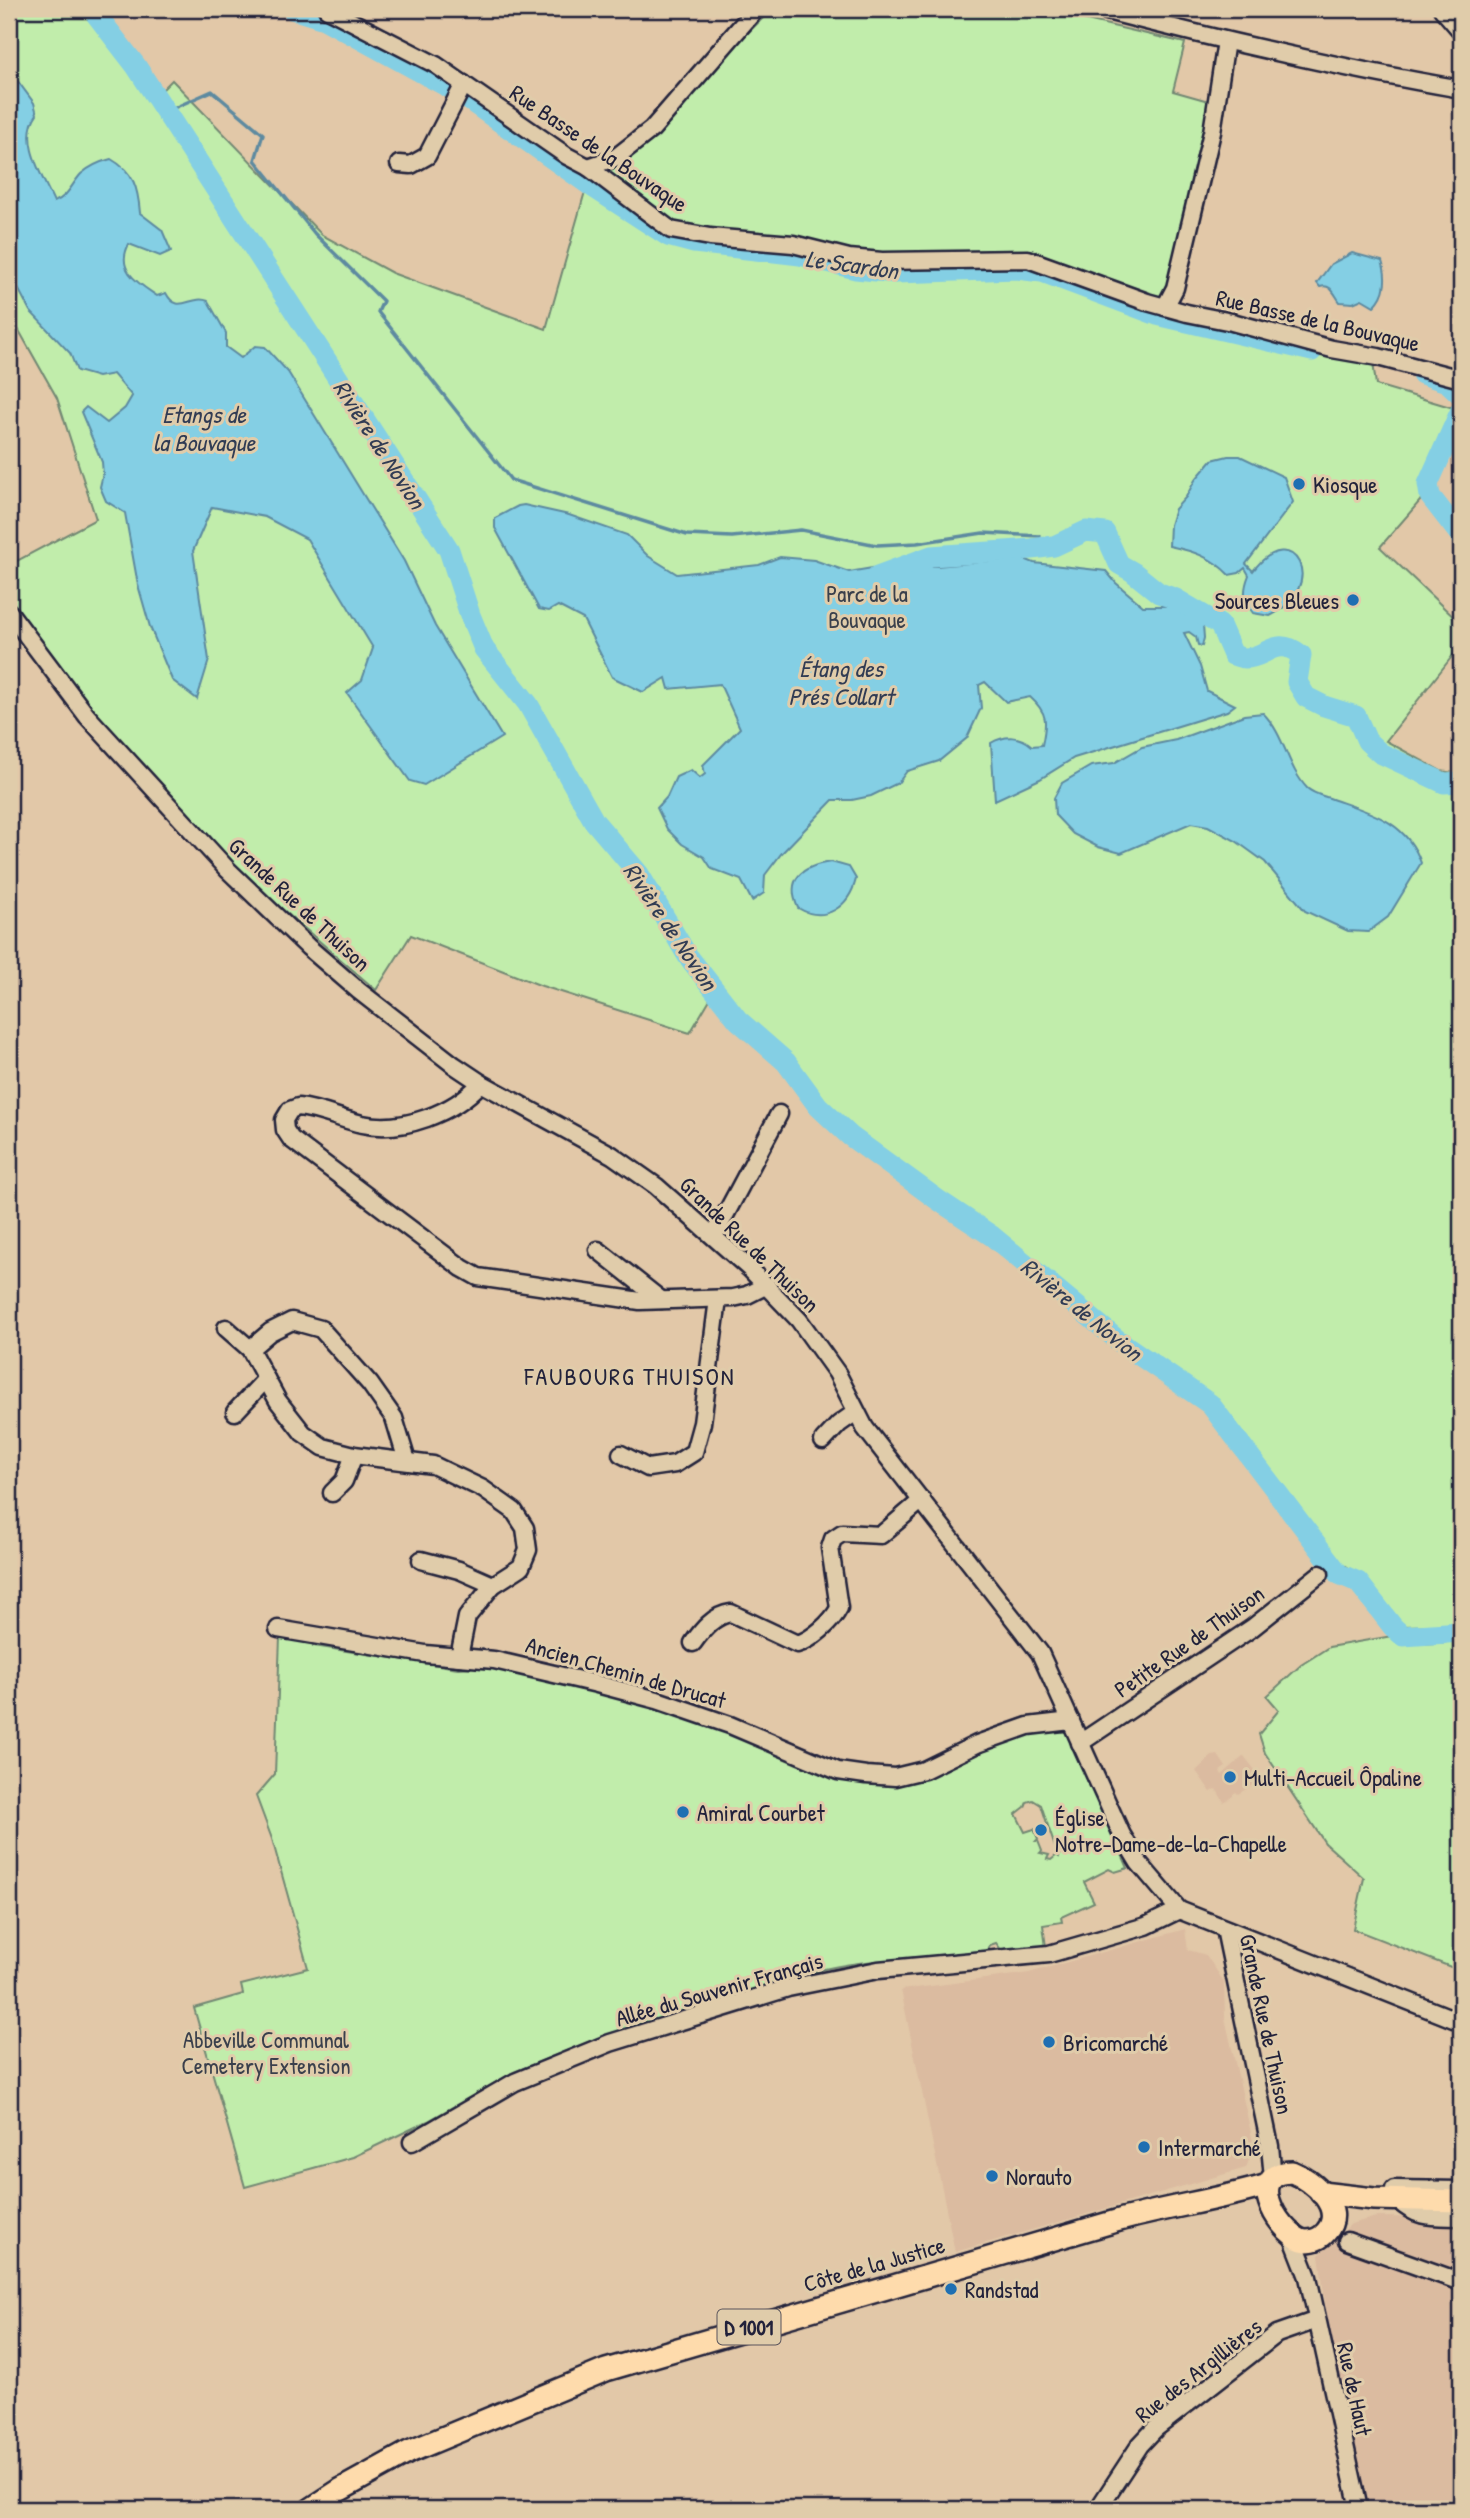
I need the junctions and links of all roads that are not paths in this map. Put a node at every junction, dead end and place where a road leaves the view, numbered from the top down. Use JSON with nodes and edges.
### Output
{"nodes":[{"id":1,"x":756,"y":9,"type":"edge"},
{"id":2,"x":1099,"y":9,"type":"edge"},
{"id":3,"x":1442,"y":9,"type":"edge"},
{"id":4,"x":335,"y":11,"type":"edge"},
{"id":5,"x":1461,"y":31,"type":"edge"},
{"id":6,"x":1226,"y":41,"type":"junction"},
{"id":7,"x":1461,"y":89,"type":"edge"},
{"id":8,"x":460,"y":91,"type":"junction"},
{"id":9,"x":399,"y":164,"type":"dead end"},
{"id":10,"x":588,"y":167,"type":"junction"},
{"id":11,"x":1165,"y":307,"type":"junction"},
{"id":12,"x":1461,"y":379,"type":"edge"},
{"id":13,"x":9,"y":612,"type":"edge"},
{"id":14,"x":481,"y":1083,"type":"junction"},
{"id":15,"x":779,"y":1114,"type":"dead end"},
{"id":16,"x":714,"y":1236,"type":"junction"},
{"id":17,"x":598,"y":1250,"type":"dead end"},
{"id":18,"x":766,"y":1285,"type":"junction"},
{"id":19,"x":718,"y":1298,"type":"junction"},
{"id":20,"x":661,"y":1300,"type":"junction"},
{"id":21,"x":226,"y":1328,"type":"dead end"},
{"id":22,"x":250,"y":1349,"type":"junction"},
{"id":23,"x":266,"y":1379,"type":"junction"},
{"id":24,"x":236,"y":1412,"type":"dead end"},
{"id":25,"x":856,"y":1412,"type":"junction"},
{"id":26,"x":823,"y":1441,"type":"dead end"},
{"id":27,"x":621,"y":1454,"type":"dead end"},
{"id":28,"x":354,"y":1455,"type":"junction"},
{"id":29,"x":407,"y":1461,"type":"junction"},
{"id":30,"x":332,"y":1493,"type":"dead end"},
{"id":31,"x":922,"y":1500,"type":"junction"},
{"id":32,"x":421,"y":1560,"type":"dead end"},
{"id":33,"x":1321,"y":1574,"type":"dead end"},
{"id":34,"x":493,"y":1585,"type":"junction"},
{"id":35,"x":278,"y":1629,"type":"dead end"},
{"id":36,"x":693,"y":1643,"type":"dead end"},
{"id":37,"x":459,"y":1657,"type":"junction"},
{"id":38,"x":1071,"y":1721,"type":"junction"},
{"id":39,"x":1080,"y":1742,"type":"junction"},
{"id":40,"x":1179,"y":1910,"type":"junction"},
{"id":41,"x":1225,"y":1929,"type":"junction"},
{"id":42,"x":1461,"y":2022,"type":"edge"},
{"id":43,"x":412,"y":2142,"type":"dead end"},
{"id":44,"x":1276,"y":2185,"type":"junction"},
{"id":45,"x":1461,"y":2190,"type":"edge"},
{"id":46,"x":1321,"y":2193,"type":"junction"},
{"id":47,"x":1369,"y":2199,"type":"junction"},
{"id":48,"x":1398,"y":2200,"type":"junction"},
{"id":49,"x":1461,"y":2202,"type":"edge"},
{"id":50,"x":1333,"y":2217,"type":"junction"},
{"id":51,"x":1461,"y":2217,"type":"edge"},
{"id":52,"x":1292,"y":2236,"type":"junction"},
{"id":53,"x":1317,"y":2238,"type":"junction"},
{"id":54,"x":1347,"y":2241,"type":"dead end"},
{"id":55,"x":1308,"y":2277,"type":"junction"},
{"id":56,"x":1461,"y":2282,"type":"edge"},
{"id":57,"x":1317,"y":2320,"type":"junction"},
{"id":58,"x":311,"y":2509,"type":"edge"},
{"id":59,"x":1098,"y":2509,"type":"edge"},
{"id":60,"x":1359,"y":2509,"type":"edge"}],
"edges":[{"from":1,"to":10,"type":"street"},
{"from":2,"to":6,"type":"street"},
{"from":3,"to":5,"type":"street"},
{"from":4,"to":8,"type":"street","name":"Rue Basse de la Bouvaque"},
{"from":6,"to":7,"type":"street"},
{"from":6,"to":11,"type":"street"},
{"from":8,"to":9,"type":"street"},
{"from":8,"to":10,"type":"street","name":"Rue Basse de la Bouvaque"},
{"from":10,"to":11,"type":"street","name":"Rue Basse de la Bouvaque"},
{"from":11,"to":12,"type":"street","name":"Rue Basse de la Bouvaque"},
{"from":13,"to":14,"type":"street","name":"Grande Rue de Thuison"},
{"from":14,"to":16,"type":"street","name":"Grande Rue de Thuison"},
{"from":14,"to":20,"type":"street"},
{"from":15,"to":16,"type":"street"},
{"from":16,"to":18,"type":"street","name":"Grande Rue de Thuison"},
{"from":17,"to":20,"type":"street"},
{"from":18,"to":19,"type":"street"},
{"from":18,"to":25,"type":"street","name":"Grande Rue de Thuison"},
{"from":19,"to":20,"type":"street"},
{"from":19,"to":27,"type":"street"},
{"from":21,"to":22,"type":"street"},
{"from":22,"to":23,"type":"street"},
{"from":22,"to":29,"type":"street"},
{"from":23,"to":24,"type":"street"},
{"from":23,"to":28,"type":"street"},
{"from":25,"to":26,"type":"street"},
{"from":25,"to":31,"type":"street","name":"Grande Rue de Thuison"},
{"from":28,"to":29,"type":"street"},
{"from":28,"to":30,"type":"street"},
{"from":29,"to":34,"type":"street"},
{"from":31,"to":36,"type":"street"},
{"from":31,"to":38,"type":"street","name":"Grande Rue de Thuison"},
{"from":32,"to":34,"type":"street"},
{"from":33,"to":39,"type":"street","name":"Petite Rue de Thuison"},
{"from":34,"to":37,"type":"street"},
{"from":35,"to":37,"type":"street","name":"Ancien Chemin de Drucat"},
{"from":37,"to":38,"type":"street","name":"Ancien Chemin de Drucat"},
{"from":38,"to":39,"type":"street","name":"Grande Rue de Thuison"},
{"from":39,"to":40,"type":"street","name":"Grande Rue de Thuison"},
{"from":40,"to":41,"type":"street","name":"Grande Rue de Thuison"},
{"from":40,"to":43,"type":"street","name":"Allée du Souvenir Français"},
{"from":41,"to":42,"type":"street"},
{"from":41,"to":44,"type":"street","name":"Grande Rue de Thuison"},
{"from":44,"to":46,"type":"main road"},
{"from":44,"to":52,"type":"main road"},
{"from":44,"to":58,"type":"main road","name":"Côte de la Justice","number":"D 1001"},
{"from":45,"to":47,"type":"street"},
{"from":46,"to":47,"type":"main road"},
{"from":46,"to":50,"type":"main road"},
{"from":47,"to":48,"type":"main road"},
{"from":47,"to":50,"type":"main road"},
{"from":48,"to":49,"type":"main road"},
{"from":48,"to":51,"type":"street"},
{"from":50,"to":53,"type":"main road"},
{"from":52,"to":53,"type":"main road"},
{"from":52,"to":55,"type":"street","name":"Rue de Haut"},
{"from":53,"to":55,"type":"street","name":"Rue de Haut"},
{"from":54,"to":56,"type":"street"},
{"from":55,"to":57,"type":"street","name":"Rue de Haut"},
{"from":57,"to":59,"type":"street","name":"Rue des Argillières"},
{"from":57,"to":60,"type":"street","name":"Rue de Haut"}]}
